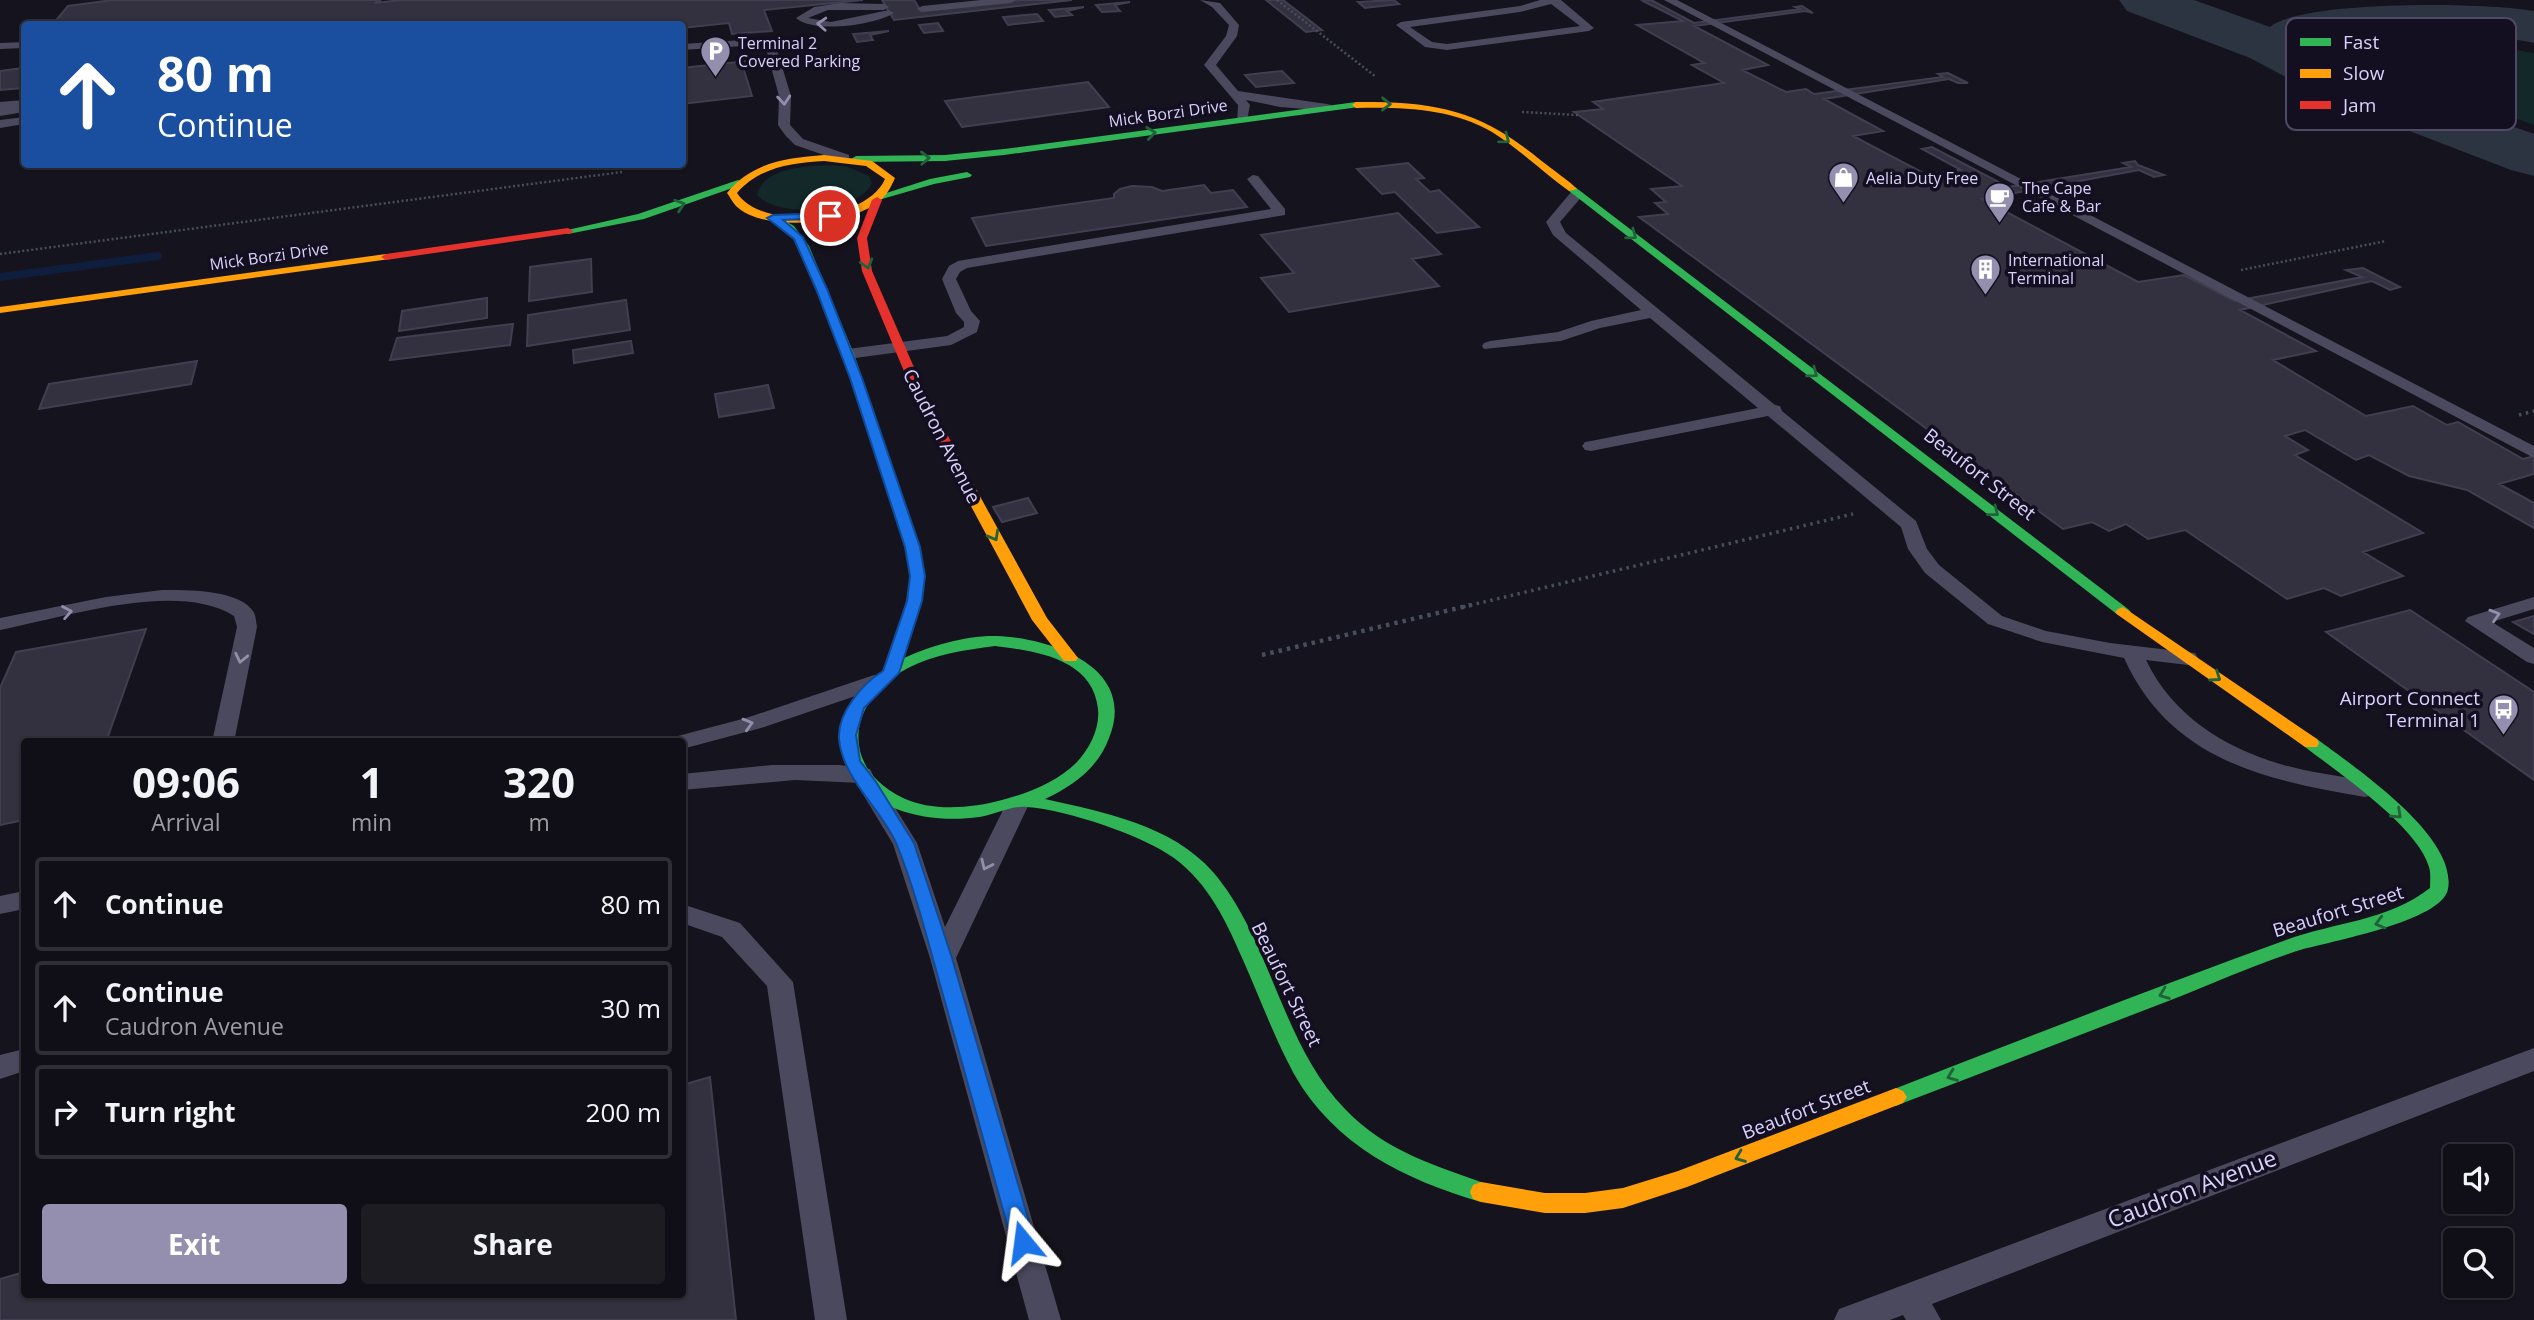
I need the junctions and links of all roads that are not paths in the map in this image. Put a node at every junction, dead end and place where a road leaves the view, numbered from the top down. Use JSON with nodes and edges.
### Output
{"nodes":[{"id":1,"x":947,"y":0,"type":"edge"},
{"id":2,"x":1011,"y":0,"type":"edge"},
{"id":3,"x":1554,"y":0,"type":"edge"},
{"id":4,"x":1669,"y":0,"type":"edge"},
{"id":5,"x":1213,"y":2,"type":"edge"},
{"id":6,"x":886,"y":10,"type":"joint"},
{"id":7,"x":21,"y":45,"type":"edge"},
{"id":8,"x":0,"y":46,"type":"edge"},
{"id":9,"x":686,"y":47,"type":"edge"},
{"id":10,"x":1236,"y":94,"type":"junction"},
{"id":11,"x":21,"y":98,"type":"edge"},
{"id":12,"x":0,"y":100,"type":"edge"},
{"id":13,"x":21,"y":106,"type":"edge"},
{"id":14,"x":0,"y":108,"type":"edge"},
{"id":15,"x":1328,"y":108,"type":"junction"},
{"id":16,"x":1241,"y":120,"type":"junction"},
{"id":17,"x":21,"y":121,"type":"edge"},
{"id":18,"x":0,"y":124,"type":"edge"},
{"id":19,"x":1161,"y":148,"type":"dead end"},
{"id":20,"x":850,"y":159,"type":"junction"},
{"id":21,"x":988,"y":172,"type":"dead end"},
{"id":22,"x":1253,"y":178,"type":"dead end"},
{"id":23,"x":738,"y":183,"type":"junction"},
{"id":24,"x":1577,"y":194,"type":"junction"},
{"id":25,"x":880,"y":198,"type":"junction"},
{"id":26,"x":768,"y":217,"type":"junction"},
{"id":27,"x":727,"y":220,"type":"dead end"},
{"id":28,"x":666,"y":225,"type":"dead end"},
{"id":29,"x":542,"y":236,"type":"junction"},
{"id":30,"x":0,"y":310,"type":"edge"},
{"id":31,"x":1651,"y":313,"type":"junction"},
{"id":32,"x":1490,"y":346,"type":"dead end"},
{"id":33,"x":898,"y":347,"type":"junction"},
{"id":34,"x":848,"y":354,"type":"junction"},
{"id":35,"x":1774,"y":410,"type":"junction"},
{"id":36,"x":1591,"y":446,"type":"dead end"},
{"id":37,"x":2534,"y":453,"type":"edge"},
{"id":38,"x":2534,"y":603,"type":"edge"},
{"id":39,"x":0,"y":624,"type":"edge"},
{"id":40,"x":2132,"y":652,"type":"junction"},
{"id":41,"x":2534,"y":657,"type":"edge"},
{"id":42,"x":1070,"y":658,"type":"junction"},
{"id":43,"x":2189,"y":658,"type":"junction"},
{"id":44,"x":885,"y":677,"type":"junction"},
{"id":45,"x":224,"y":738,"type":"edge"},
{"id":46,"x":686,"y":741,"type":"edge"},
{"id":47,"x":866,"y":780,"type":"junction"},
{"id":48,"x":686,"y":782,"type":"edge"},
{"id":49,"x":2370,"y":789,"type":"junction"},
{"id":50,"x":1023,"y":803,"type":"junction"},
{"id":51,"x":21,"y":901,"type":"edge"},
{"id":52,"x":0,"y":905,"type":"edge"},
{"id":53,"x":686,"y":914,"type":"edge"},
{"id":54,"x":943,"y":958,"type":"junction"},
{"id":55,"x":2534,"y":1059,"type":"edge"},
{"id":56,"x":21,"y":1061,"type":"edge"},
{"id":57,"x":0,"y":1067,"type":"edge"},
{"id":58,"x":1917,"y":1309,"type":"edge"},
{"id":59,"x":831,"y":1320,"type":"edge"},
{"id":60,"x":1045,"y":1320,"type":"edge"},
{"id":61,"x":1850,"y":1320,"type":"edge"}],
"edges":[{"from":1,"to":2,"type":"lane"},
{"from":3,"to":3,"type":"lane"},
{"from":4,"to":37,"type":"lane"},
{"from":5,"to":10,"type":"lane"},
{"from":6,"to":6,"type":"lane","one_way":true},
{"from":7,"to":8,"type":"lane"},
{"from":9,"to":20,"type":"lane","one_way":true},
{"from":10,"to":15,"type":"lane"},
{"from":10,"to":16,"type":"lane"},
{"from":11,"to":12,"type":"street"},
{"from":13,"to":14,"type":"street"},
{"from":15,"to":16,"type":"street","name":"Beaufort Street"},
{"from":15,"to":24,"type":"street","name":"Beaufort Street","one_way":true},
{"from":16,"to":19,"type":"street","name":"Mick Borzi Drive"},
{"from":20,"to":16,"type":"street","name":"Mick Borzi Drive","one_way":true},
{"from":17,"to":18,"type":"lane"},
{"from":20,"to":23,"type":"street","name":"Mick Borzi Drive"},
{"from":20,"to":25,"type":"street"},
{"from":21,"to":25,"type":"street"},
{"from":22,"to":33,"type":"lane"},
{"from":23,"to":26,"type":"street"},
{"from":29,"to":23,"type":"street","name":"Mick Borzi Drive","one_way":true},
{"from":24,"to":31,"type":"lane"},
{"from":24,"to":43,"type":"street","name":"Beaufort Street","one_way":true},
{"from":25,"to":26,"type":"street"},
{"from":25,"to":33,"type":"street","name":"Caudron Avenue","one_way":true},
{"from":26,"to":27,"type":"street"},
{"from":26,"to":34,"type":"street"},
{"from":28,"to":29,"type":"street","name":"Mick Borzi Drive"},
{"from":29,"to":30,"type":"street","name":"Mick Borzi Drive"},
{"from":31,"to":32,"type":"lane"},
{"from":31,"to":35,"type":"lane"},
{"from":33,"to":34,"type":"lane"},
{"from":33,"to":42,"type":"street","name":"Caudron Avenue","one_way":true},
{"from":34,"to":44,"type":"street"},
{"from":35,"to":36,"type":"lane"},
{"from":35,"to":40,"type":"lane"},
{"from":41,"to":38,"type":"lane","one_way":true},
{"from":39,"to":45,"type":"lane","one_way":true},
{"from":40,"to":43,"type":"lane"},
{"from":40,"to":49,"type":"lane"},
{"from":42,"to":44,"type":"street"},
{"from":42,"to":50,"type":"street"},
{"from":43,"to":49,"type":"street","name":"Beaufort Street","one_way":true},
{"from":46,"to":44,"type":"lane","one_way":true},
{"from":44,"to":47,"type":"street"},
{"from":47,"to":48,"type":"lane"},
{"from":47,"to":50,"type":"street"},
{"from":47,"to":54,"type":"lane"},
{"from":49,"to":50,"type":"street","name":"Beaufort Street","one_way":true},
{"from":50,"to":54,"type":"lane","one_way":true},
{"from":51,"to":52,"type":"lane"},
{"from":53,"to":59,"type":"lane"},
{"from":54,"to":60,"type":"lane"},
{"from":55,"to":58,"type":"lane","name":"Caudron Avenue"},
{"from":56,"to":57,"type":"lane"},
{"from":58,"to":61,"type":"lane","name":"Caudron Avenue"}]}
